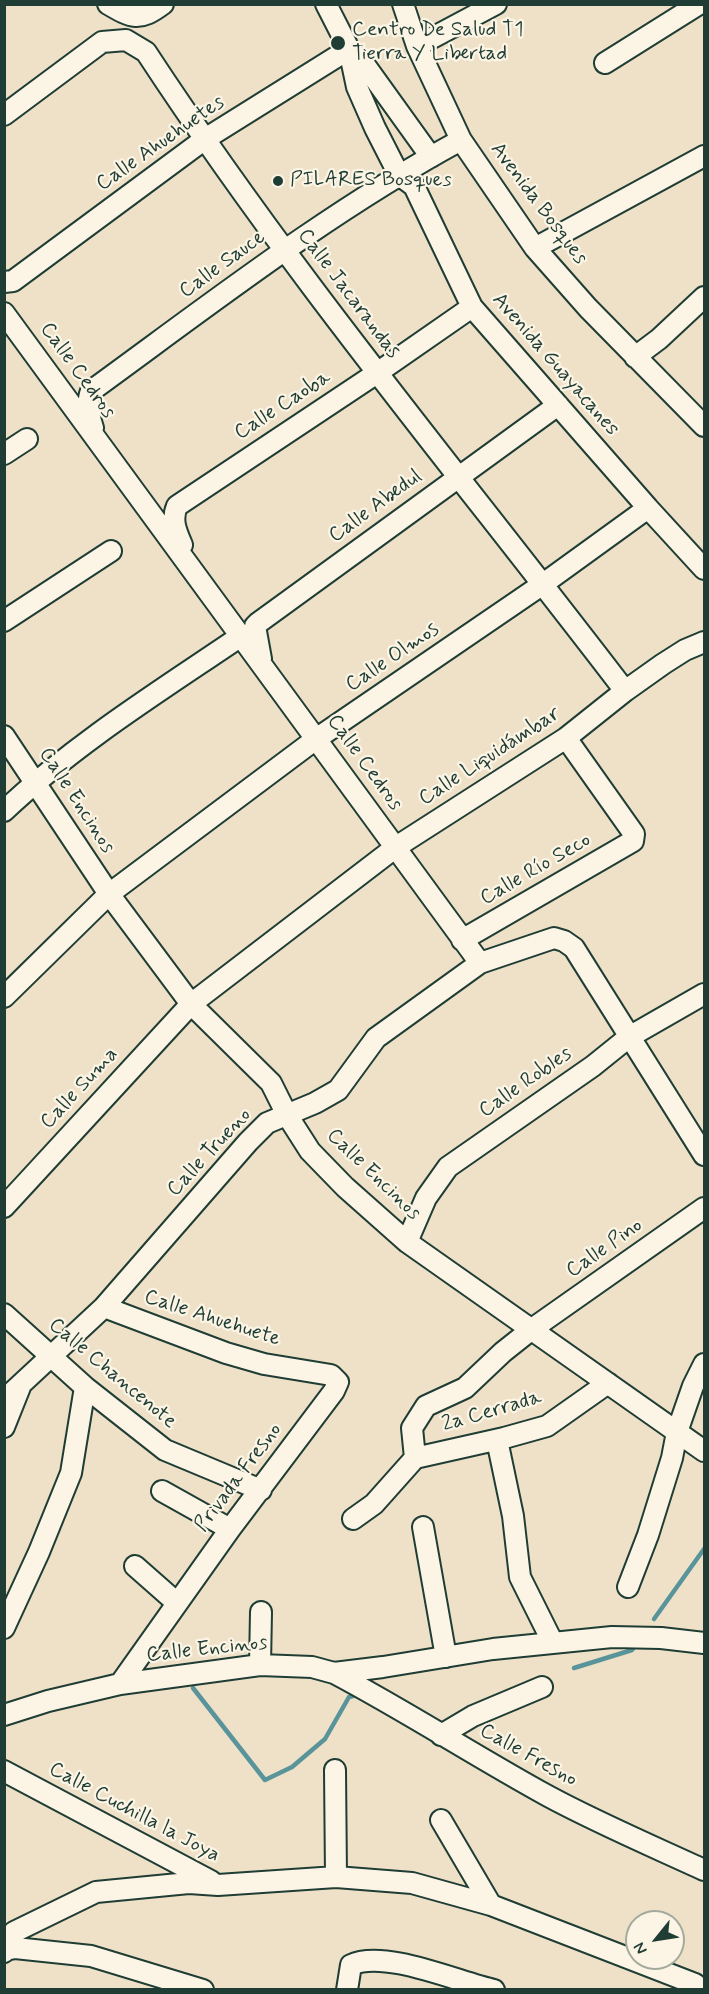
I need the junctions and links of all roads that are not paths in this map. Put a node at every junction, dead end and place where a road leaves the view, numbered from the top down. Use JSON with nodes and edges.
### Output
{"nodes":[{"id":1,"x":108,"y":4,"type":"edge"},
{"id":2,"x":163,"y":4,"type":"edge"},
{"id":3,"x":326,"y":4,"type":"edge"},
{"id":4,"x":403,"y":4,"type":"edge"},
{"id":5,"x":496,"y":4,"type":"edge"},
{"id":6,"x":702,"y":6,"type":"edge"},
{"id":7,"x":417,"y":46,"type":"junction"},
{"id":8,"x":349,"y":49,"type":"junction"},
{"id":9,"x":605,"y":63,"type":"dead end"},
{"id":10,"x":4,"y":115,"type":"edge"},
{"id":11,"x":205,"y":140,"type":"junction"},
{"id":12,"x":461,"y":140,"type":"junction"},
{"id":13,"x":705,"y":156,"type":"edge"},
{"id":14,"x":431,"y":157,"type":"junction"},
{"id":15,"x":399,"y":175,"type":"junction"},
{"id":16,"x":535,"y":248,"type":"junction"},
{"id":17,"x":284,"y":251,"type":"junction"},
{"id":18,"x":4,"y":282,"type":"edge"},
{"id":19,"x":705,"y":297,"type":"edge"},
{"id":20,"x":472,"y":307,"type":"junction"},
{"id":21,"x":8,"y":320,"type":"edge"},
{"id":22,"x":635,"y":357,"type":"junction"},
{"id":23,"x":376,"y":373,"type":"junction"},
{"id":24,"x":558,"y":405,"type":"junction"},
{"id":25,"x":705,"y":426,"type":"edge"},
{"id":26,"x":27,"y":439,"type":"dead end"},
{"id":27,"x":97,"y":439,"type":"junction"},
{"id":28,"x":4,"y":454,"type":"edge"},
{"id":29,"x":458,"y":477,"type":"junction"},
{"id":30,"x":648,"y":508,"type":"junction"},
{"id":31,"x":111,"y":551,"type":"dead end"},
{"id":32,"x":192,"y":569,"type":"junction"},
{"id":33,"x":705,"y":569,"type":"edge"},
{"id":34,"x":543,"y":584,"type":"junction"},
{"id":35,"x":4,"y":621,"type":"edge"},
{"id":36,"x":241,"y":636,"type":"junction"},
{"id":37,"x":705,"y":642,"type":"edge"},
{"id":38,"x":262,"y":665,"type":"junction"},
{"id":39,"x":625,"y":691,"type":"junction"},
{"id":40,"x":4,"y":736,"type":"edge"},
{"id":41,"x":566,"y":738,"type":"junction"},
{"id":42,"x":316,"y":739,"type":"junction"},
{"id":43,"x":35,"y":783,"type":"junction"},
{"id":44,"x":4,"y":811,"type":"edge"},
{"id":45,"x":396,"y":847,"type":"junction"},
{"id":46,"x":109,"y":894,"type":"junction"},
{"id":47,"x":462,"y":940,"type":"junction"},
{"id":48,"x":480,"y":963,"type":"junction"},
{"id":49,"x":705,"y":994,"type":"edge"},
{"id":50,"x":4,"y":996,"type":"edge"},
{"id":51,"x":190,"y":1004,"type":"junction"},
{"id":52,"x":629,"y":1037,"type":"junction"},
{"id":53,"x":287,"y":1115,"type":"junction"},
{"id":54,"x":705,"y":1155,"type":"edge"},
{"id":55,"x":4,"y":1207,"type":"edge"},
{"id":56,"x":705,"y":1208,"type":"edge"},
{"id":57,"x":407,"y":1242,"type":"junction"},
{"id":58,"x":104,"y":1307,"type":"junction"},
{"id":59,"x":4,"y":1314,"type":"edge"},
{"id":60,"x":532,"y":1329,"type":"junction"},
{"id":61,"x":50,"y":1356,"type":"junction"},
{"id":62,"x":705,"y":1364,"type":"edge"},
{"id":63,"x":338,"y":1382,"type":"joint"},
{"id":64,"x":608,"y":1383,"type":"junction"},
{"id":65,"x":21,"y":1384,"type":"junction"},
{"id":66,"x":85,"y":1387,"type":"junction"},
{"id":67,"x":4,"y":1400,"type":"edge"},
{"id":68,"x":4,"y":1427,"type":"edge"},
{"id":69,"x":677,"y":1432,"type":"junction"},
{"id":70,"x":496,"y":1440,"type":"junction"},
{"id":71,"x":705,"y":1451,"type":"edge"},
{"id":72,"x":415,"y":1458,"type":"junction"},
{"id":73,"x":261,"y":1490,"type":"junction"},
{"id":74,"x":162,"y":1491,"type":"dead end"},
{"id":75,"x":353,"y":1519,"type":"dead end"},
{"id":76,"x":423,"y":1527,"type":"dead end"},
{"id":77,"x":230,"y":1529,"type":"junction"},
{"id":78,"x":135,"y":1566,"type":"dead end"},
{"id":79,"x":628,"y":1587,"type":"dead end"},
{"id":80,"x":177,"y":1603,"type":"junction"},
{"id":81,"x":261,"y":1612,"type":"dead end"},
{"id":82,"x":4,"y":1628,"type":"edge"},
{"id":83,"x":705,"y":1642,"type":"edge"},
{"id":84,"x":553,"y":1643,"type":"junction"},
{"id":85,"x":446,"y":1657,"type":"junction"},
{"id":86,"x":260,"y":1665,"type":"junction"},
{"id":87,"x":334,"y":1672,"type":"junction"},
{"id":88,"x":120,"y":1684,"type":"junction"},
{"id":89,"x":542,"y":1687,"type":"dead end"},
{"id":90,"x":4,"y":1715,"type":"edge"},
{"id":91,"x":441,"y":1735,"type":"junction"},
{"id":92,"x":335,"y":1770,"type":"dead end"},
{"id":93,"x":4,"y":1772,"type":"edge"},
{"id":94,"x":441,"y":1820,"type":"dead end"},
{"id":95,"x":705,"y":1870,"type":"edge"},
{"id":96,"x":336,"y":1877,"type":"junction"},
{"id":97,"x":218,"y":1885,"type":"junction"},
{"id":98,"x":491,"y":1905,"type":"junction"},
{"id":99,"x":5,"y":1951,"type":"edge"},
{"id":100,"x":695,"y":1984,"type":"dead end"},
{"id":101,"x":202,"y":1989,"type":"edge"},
{"id":102,"x":348,"y":1989,"type":"edge"},
{"id":103,"x":494,"y":1989,"type":"edge"}],
"edges":[{"from":1,"to":2,"type":"street"},
{"from":3,"to":8,"type":"street"},
{"from":4,"to":7,"type":"street","name":"Avenida Bosques"},
{"from":5,"to":7,"type":"street"},
{"from":6,"to":9,"type":"street"},
{"from":7,"to":12,"type":"street","name":"Avenida Bosques"},
{"from":8,"to":11,"type":"street","name":"Calle Ahuehuetes"},
{"from":8,"to":14,"type":"street"},
{"from":8,"to":15,"type":"street","name":"Avenida Guayacanes"},
{"from":10,"to":11,"type":"street","name":"Calle Jacarandas"},
{"from":11,"to":17,"type":"street","name":"Calle Jacarandas"},
{"from":11,"to":18,"type":"street","name":"Calle Ahuehuetes"},
{"from":12,"to":14,"type":"street","name":"Calle Sauce"},
{"from":12,"to":16,"type":"street","name":"Avenida Bosques"},
{"from":13,"to":16,"type":"street"},
{"from":14,"to":15,"type":"street","name":"Calle Sauce"},
{"from":15,"to":17,"type":"street","name":"Calle Sauce"},
{"from":15,"to":20,"type":"street","name":"Avenida Guayacanes"},
{"from":16,"to":22,"type":"street","name":"Avenida Bosques"},
{"from":17,"to":23,"type":"street","name":"Calle Jacarandas"},
{"from":17,"to":27,"type":"street","name":"Calle Sauce"},
{"from":19,"to":22,"type":"street"},
{"from":20,"to":23,"type":"street","name":"Calle Caoba"},
{"from":20,"to":24,"type":"street","name":"Avenida Guayacanes"},
{"from":21,"to":27,"type":"street","name":"Calle Cedros"},
{"from":22,"to":25,"type":"street","name":"Avenida Bosques"},
{"from":23,"to":29,"type":"street","name":"Calle Jacarandas"},
{"from":23,"to":32,"type":"street","name":"Calle Caoba"},
{"from":24,"to":29,"type":"street","name":"Calle Abedul"},
{"from":24,"to":30,"type":"street","name":"Avenida Guayacanes"},
{"from":26,"to":28,"type":"street"},
{"from":27,"to":32,"type":"street","name":"Calle Cedros"},
{"from":29,"to":34,"type":"street","name":"Calle Jacarandas"},
{"from":29,"to":38,"type":"street","name":"Calle Abedul"},
{"from":30,"to":33,"type":"street","name":"Avenida Guayacanes"},
{"from":30,"to":34,"type":"street","name":"Calle Olmos"},
{"from":31,"to":35,"type":"street"},
{"from":32,"to":36,"type":"street","name":"Calle Cedros"},
{"from":34,"to":39,"type":"street","name":"Calle Jacarandas"},
{"from":34,"to":42,"type":"street","name":"Calle Olmos"},
{"from":36,"to":38,"type":"street","name":"Calle Cedros"},
{"from":36,"to":43,"type":"street"},
{"from":37,"to":39,"type":"street","name":"Calle Liquidámbar"},
{"from":38,"to":42,"type":"street","name":"Calle Cedros"},
{"from":39,"to":41,"type":"street","name":"Calle Liquidámbar"},
{"from":40,"to":43,"type":"street","name":"Calle Encinos"},
{"from":41,"to":45,"type":"street","name":"Calle Liquidámbar"},
{"from":41,"to":47,"type":"street","name":"Calle Río Seco"},
{"from":42,"to":45,"type":"street","name":"Calle Cedros"},
{"from":42,"to":46,"type":"street","name":"Calle Olmos"},
{"from":43,"to":44,"type":"street"},
{"from":43,"to":46,"type":"street","name":"Calle Encinos"},
{"from":45,"to":47,"type":"street","name":"Calle Cedros"},
{"from":45,"to":51,"type":"street","name":"Calle Liquidámbar"},
{"from":46,"to":50,"type":"street","name":"Calle Olmos"},
{"from":46,"to":51,"type":"street","name":"Calle Encinos"},
{"from":47,"to":48,"type":"street","name":"Calle Cedros"},
{"from":48,"to":52,"type":"street"},
{"from":48,"to":53,"type":"street","name":"Calle Trueno"},
{"from":49,"to":52,"type":"street","name":"Calle Robles"},
{"from":51,"to":53,"type":"street","name":"Calle Encinos"},
{"from":51,"to":55,"type":"street","name":"Calle Suma"},
{"from":52,"to":54,"type":"street"},
{"from":52,"to":57,"type":"street","name":"Calle Robles"},
{"from":53,"to":57,"type":"street","name":"Calle Encinos"},
{"from":53,"to":58,"type":"street","name":"Calle Trueno"},
{"from":56,"to":60,"type":"street","name":"Calle Pino"},
{"from":57,"to":60,"type":"street","name":"Calle Encinos"},
{"from":58,"to":61,"type":"street","name":"Calle Trueno"},
{"from":58,"to":63,"type":"street","name":"Calle Ahuehuete"},
{"from":59,"to":61,"type":"street","name":"Calle Chancenote"},
{"from":60,"to":64,"type":"street","name":"Calle Encinos"},
{"from":60,"to":72,"type":"street","name":"Calle Pino"},
{"from":61,"to":65,"type":"street","name":"Calle Trueno"},
{"from":61,"to":66,"type":"street","name":"Calle Chancenote"},
{"from":62,"to":69,"type":"street"},
{"from":63,"to":73,"type":"street","name":"Privada Fresno"},
{"from":64,"to":69,"type":"street","name":"Calle Encinos"},
{"from":64,"to":70,"type":"street","name":"2a Cerrada"},
{"from":65,"to":67,"type":"street","name":"Calle Trueno"},
{"from":65,"to":68,"type":"street"},
{"from":66,"to":73,"type":"street","name":"Calle Chancenote"},
{"from":66,"to":82,"type":"street"},
{"from":69,"to":71,"type":"street","name":"Calle Encinos"},
{"from":69,"to":79,"type":"street"},
{"from":70,"to":72,"type":"street","name":"2a Cerrada"},
{"from":70,"to":84,"type":"street"},
{"from":72,"to":75,"type":"street"},
{"from":73,"to":77,"type":"street","name":"Privada Fresno"},
{"from":74,"to":77,"type":"street"},
{"from":76,"to":85,"type":"street"},
{"from":77,"to":80,"type":"street","name":"Privada Fresno"},
{"from":78,"to":80,"type":"street"},
{"from":80,"to":88,"type":"street","name":"Privada Fresno"},
{"from":81,"to":86,"type":"street"},
{"from":83,"to":84,"type":"street","name":"Calle Encinos"},
{"from":84,"to":85,"type":"street","name":"Calle Encinos"},
{"from":85,"to":87,"type":"street","name":"Calle Encinos"},
{"from":86,"to":87,"type":"street","name":"Calle Encinos"},
{"from":86,"to":88,"type":"street","name":"Calle Encinos"},
{"from":87,"to":91,"type":"street","name":"Calle Fresno"},
{"from":88,"to":90,"type":"street","name":"Calle Encinos"},
{"from":89,"to":91,"type":"street"},
{"from":91,"to":95,"type":"street","name":"Calle Fresno"},
{"from":92,"to":96,"type":"street"},
{"from":93,"to":97,"type":"street","name":"Calle Cuchilla la Joya"},
{"from":94,"to":98,"type":"street"},
{"from":96,"to":97,"type":"street","name":"Calle Cuchilla la Joya"},
{"from":96,"to":98,"type":"street","name":"Calle Cuchilla la Joya"},
{"from":97,"to":99,"type":"street"},
{"from":98,"to":100,"type":"street","name":"Calle Cuchilla la Joya"},
{"from":99,"to":101,"type":"street"},
{"from":102,"to":103,"type":"street"}]}
